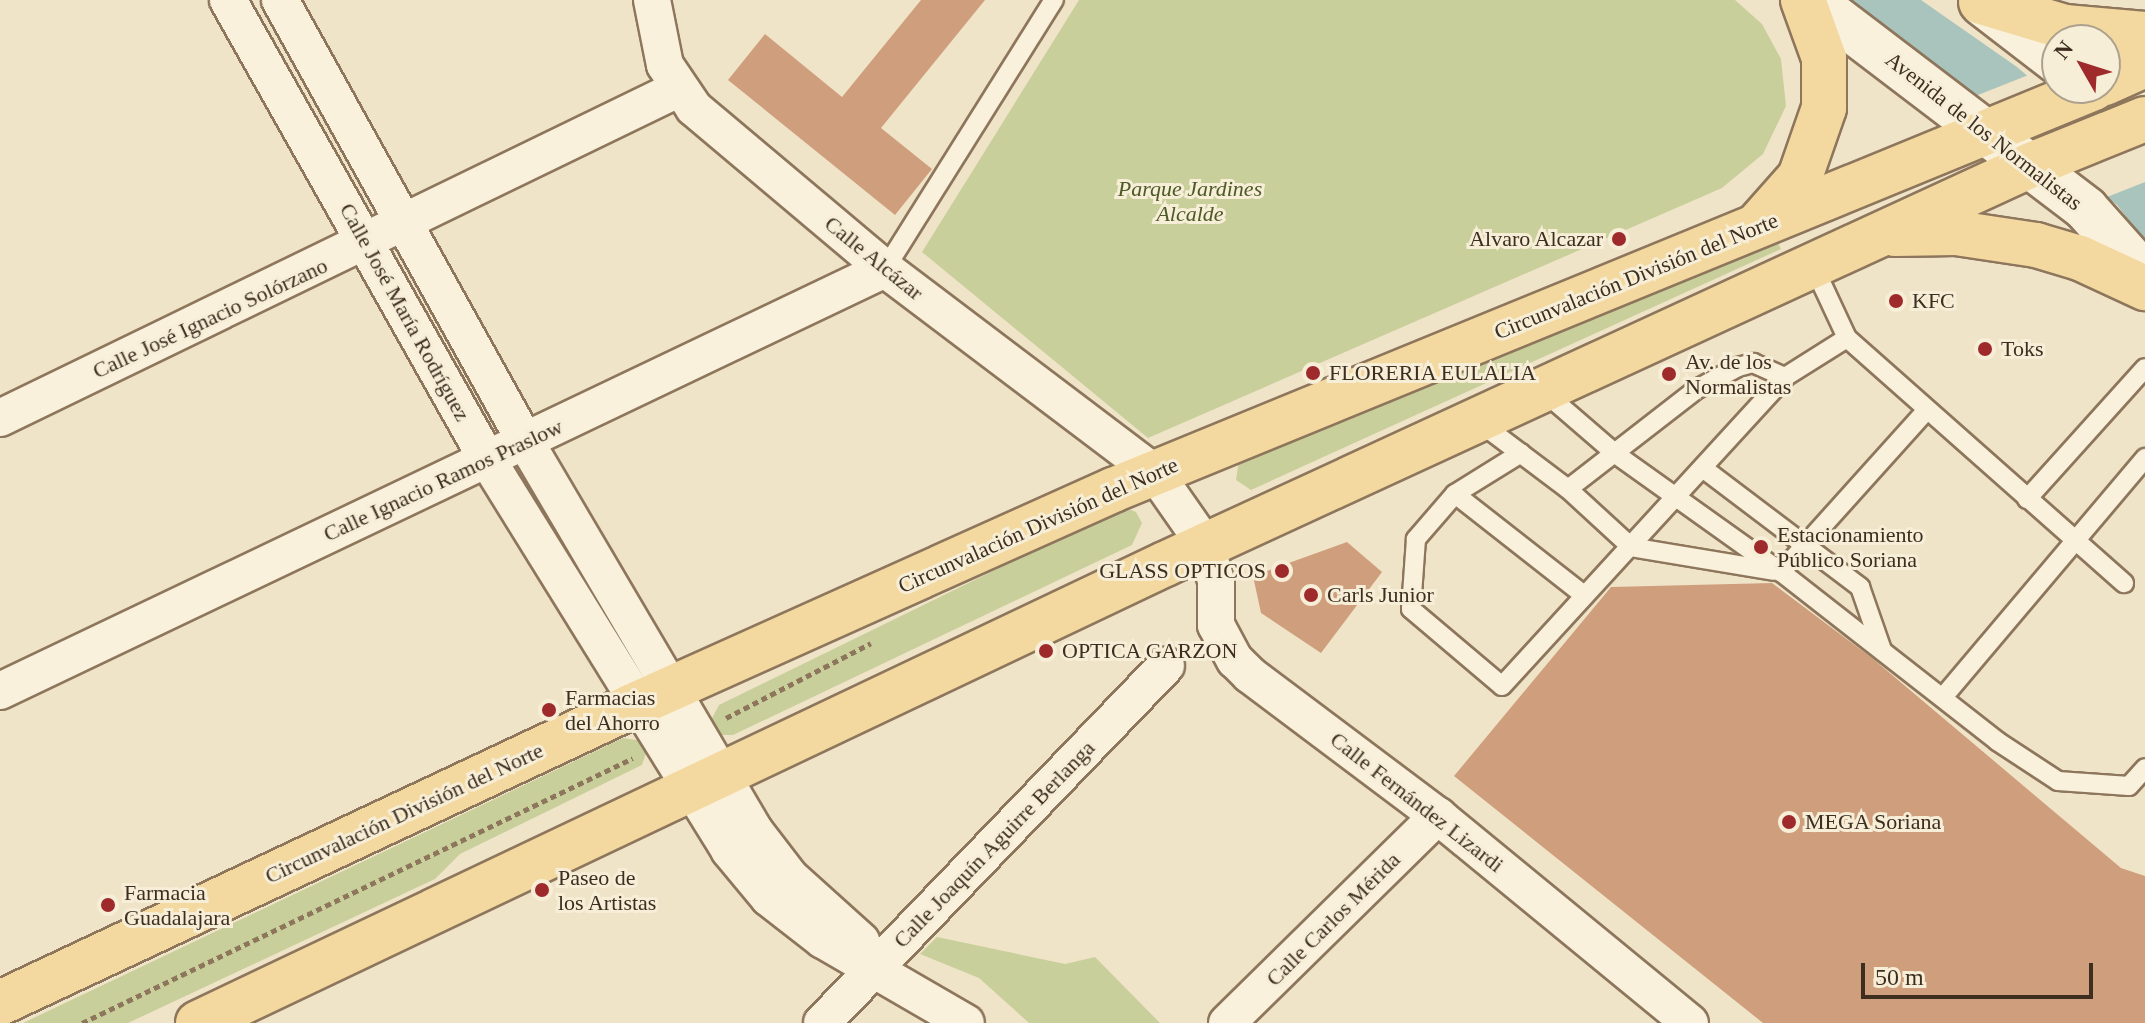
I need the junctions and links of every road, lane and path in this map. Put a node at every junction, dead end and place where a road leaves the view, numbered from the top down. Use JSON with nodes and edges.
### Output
{"nodes":[{"id":1,"x":228,"y":0,"type":"edge"},
{"id":2,"x":652,"y":0,"type":"edge"},
{"id":3,"x":1054,"y":0,"type":"edge"},
{"id":4,"x":1803,"y":0,"type":"edge"},
{"id":5,"x":1812,"y":0,"type":"edge"},
{"id":6,"x":1979,"y":1,"type":"edge"},
{"id":7,"x":291,"y":4,"type":"edge"},
{"id":8,"x":2145,"y":34,"type":"edge"},
{"id":9,"x":2041,"y":49,"type":"edge"},
{"id":10,"x":2145,"y":65,"type":"edge"},
{"id":11,"x":2121,"y":73,"type":"edge"},
{"id":12,"x":678,"y":89,"type":"junction"},
{"id":13,"x":2046,"y":104,"type":"edge"},
{"id":14,"x":2110,"y":104,"type":"edge"},
{"id":15,"x":2137,"y":126,"type":"edge"},
{"id":16,"x":1993,"y":131,"type":"junction"},
{"id":17,"x":2035,"y":163,"type":"junction"},
{"id":18,"x":405,"y":225,"type":"junction"},
{"id":19,"x":1751,"y":230,"type":"junction"},
{"id":20,"x":1876,"y":236,"type":"junction"},
{"id":21,"x":367,"y":243,"type":"junction"},
{"id":22,"x":1813,"y":265,"type":"junction"},
{"id":23,"x":885,"y":269,"type":"junction"},
{"id":24,"x":2145,"y":275,"type":"edge"},
{"id":25,"x":2145,"y":288,"type":"edge"},
{"id":26,"x":1847,"y":338,"type":"junction"},
{"id":27,"x":2145,"y":368,"type":"edge"},
{"id":28,"x":1785,"y":377,"type":"junction"},
{"id":29,"x":1542,"y":390,"type":"junction"},
{"id":30,"x":1927,"y":410,"type":"junction"},
{"id":31,"x":0,"y":418,"type":"edge"},
{"id":32,"x":1477,"y":420,"type":"junction"},
{"id":33,"x":525,"y":441,"type":"junction"},
{"id":34,"x":1521,"y":453,"type":"junction"},
{"id":35,"x":1617,"y":455,"type":"junction"},
{"id":36,"x":2145,"y":458,"type":"edge"},
{"id":37,"x":487,"y":459,"type":"junction"},
{"id":38,"x":1704,"y":469,"type":"junction"},
{"id":39,"x":1155,"y":473,"type":"junction"},
{"id":40,"x":1568,"y":489,"type":"junction"},
{"id":41,"x":1455,"y":494,"type":"junction"},
{"id":42,"x":1678,"y":497,"type":"junction"},
{"id":43,"x":2027,"y":499,"type":"junction"},
{"id":44,"x":2076,"y":542,"type":"junction"},
{"id":45,"x":1206,"y":546,"type":"junction"},
{"id":46,"x":1631,"y":547,"type":"junction"},
{"id":47,"x":1806,"y":548,"type":"junction"},
{"id":48,"x":1781,"y":572,"type":"junction"},
{"id":49,"x":2124,"y":583,"type":"dead end"},
{"id":50,"x":1584,"y":595,"type":"junction"},
{"id":51,"x":1882,"y":650,"type":"junction"},
{"id":52,"x":1166,"y":665,"type":"dead end"},
{"id":53,"x":0,"y":691,"type":"edge"},
{"id":54,"x":1944,"y":696,"type":"junction"},
{"id":55,"x":655,"y":697,"type":"junction"},
{"id":56,"x":633,"y":758,"type":"dead end"},
{"id":57,"x":2145,"y":768,"type":"edge"},
{"id":58,"x":704,"y":780,"type":"junction"},
{"id":59,"x":1438,"y":816,"type":"junction"},
{"id":60,"x":878,"y":966,"type":"junction"},
{"id":61,"x":0,"y":1003,"type":"edge"},
{"id":62,"x":1669,"y":1017,"type":"edge"},
{"id":63,"x":82,"y":1023,"type":"edge"},
{"id":64,"x":198,"y":1023,"type":"edge"},
{"id":65,"x":822,"y":1023,"type":"edge"},
{"id":66,"x":966,"y":1023,"type":"edge"},
{"id":67,"x":1227,"y":1023,"type":"edge"}],
"edges":[{"from":1,"to":21,"type":"street","name":"Calle José María Rodríguez"},
{"from":2,"to":12,"type":"street","name":"Calle Alcázar"},
{"from":3,"to":23,"type":"lane"},
{"from":4,"to":19,"type":"main road"},
{"from":5,"to":16,"type":"street","name":"Avenida de los Normalistas"},
{"from":6,"to":8,"type":"main road"},
{"from":6,"to":9,"type":"street"},
{"from":7,"to":18,"type":"street","name":"Calle José María Rodríguez"},
{"from":10,"to":11,"type":"main road","name":"Circunvalación División del Norte"},
{"from":12,"to":18,"type":"street","name":"Calle José Ignacio Solórzano"},
{"from":12,"to":23,"type":"street","name":"Calle Alcázar"},
{"from":13,"to":16,"type":"main road","name":"Circunvalación División del Norte"},
{"from":14,"to":15,"type":"street"},
{"from":15,"to":17,"type":"main road"},
{"from":16,"to":17,"type":"street","name":"Avenida de los Normalistas"},
{"from":16,"to":19,"type":"main road","name":"Circunvalación División del Norte"},
{"from":17,"to":20,"type":"main road"},
{"from":17,"to":24,"type":"street","name":"Avenida de los Normalistas"},
{"from":18,"to":21,"type":"street","name":"Calle José Ignacio Solórzano"},
{"from":18,"to":33,"type":"street","name":"Calle José María Rodríguez"},
{"from":19,"to":39,"type":"main road","name":"Circunvalación División del Norte"},
{"from":20,"to":22,"type":"main road"},
{"from":20,"to":25,"type":"main road"},
{"from":21,"to":31,"type":"street","name":"Calle José Ignacio Solórzano"},
{"from":21,"to":37,"type":"street","name":"Calle José María Rodríguez"},
{"from":22,"to":26,"type":"lane"},
{"from":22,"to":29,"type":"main road"},
{"from":23,"to":33,"type":"street","name":"Calle Ignacio Ramos Praslow"},
{"from":23,"to":39,"type":"street","name":"Calle Alcázar"},
{"from":26,"to":28,"type":"lane"},
{"from":26,"to":30,"type":"lane"},
{"from":27,"to":43,"type":"lane"},
{"from":28,"to":35,"type":"lane"},
{"from":28,"to":38,"type":"lane"},
{"from":29,"to":32,"type":"main road"},
{"from":29,"to":35,"type":"lane"},
{"from":30,"to":43,"type":"lane"},
{"from":30,"to":47,"type":"lane"},
{"from":32,"to":34,"type":"lane"},
{"from":32,"to":45,"type":"main road"},
{"from":33,"to":37,"type":"street","name":"Calle Ignacio Ramos Praslow"},
{"from":33,"to":55,"type":"street","name":"Calle José María Rodríguez"},
{"from":34,"to":40,"type":"lane"},
{"from":34,"to":41,"type":"lane"},
{"from":35,"to":40,"type":"lane"},
{"from":35,"to":42,"type":"lane"},
{"from":36,"to":44,"type":"lane"},
{"from":37,"to":53,"type":"street","name":"Calle Ignacio Ramos Praslow"},
{"from":37,"to":55,"type":"street","name":"Calle José María Rodríguez"},
{"from":38,"to":42,"type":"lane"},
{"from":38,"to":47,"type":"lane"},
{"from":39,"to":45,"type":"street","name":"Calle Alcázar"},
{"from":39,"to":55,"type":"main road","name":"Circunvalación División del Norte"},
{"from":40,"to":46,"type":"lane"},
{"from":41,"to":50,"type":"lane"},
{"from":41,"to":50,"type":"lane"},
{"from":42,"to":46,"type":"lane"},
{"from":42,"to":48,"type":"lane"},
{"from":43,"to":44,"type":"lane"},
{"from":44,"to":49,"type":"lane"},
{"from":44,"to":54,"type":"lane"},
{"from":45,"to":58,"type":"main road"},
{"from":45,"to":59,"type":"street","name":"Calle Fernández Lizardi"},
{"from":46,"to":48,"type":"lane"},
{"from":46,"to":50,"type":"lane"},
{"from":47,"to":48,"type":"lane"},
{"from":47,"to":51,"type":"lane"},
{"from":48,"to":51,"type":"lane"},
{"from":51,"to":54,"type":"lane"},
{"from":52,"to":60,"type":"street","name":"Calle Joaquín Aguirre Berlanga"},
{"from":54,"to":57,"type":"lane"},
{"from":55,"to":58,"type":"street"},
{"from":55,"to":61,"type":"main road","name":"Circunvalación División del Norte"},
{"from":56,"to":63,"type":"path"},
{"from":58,"to":60,"type":"street"},
{"from":58,"to":64,"type":"main road"},
{"from":59,"to":62,"type":"street","name":"Calle Fernández Lizardi"},
{"from":59,"to":67,"type":"street","name":"Calle Carlos Mérida"},
{"from":60,"to":65,"type":"street","name":"Calle Joaquín Aguirre Berlanga"},
{"from":60,"to":66,"type":"street"}]}
